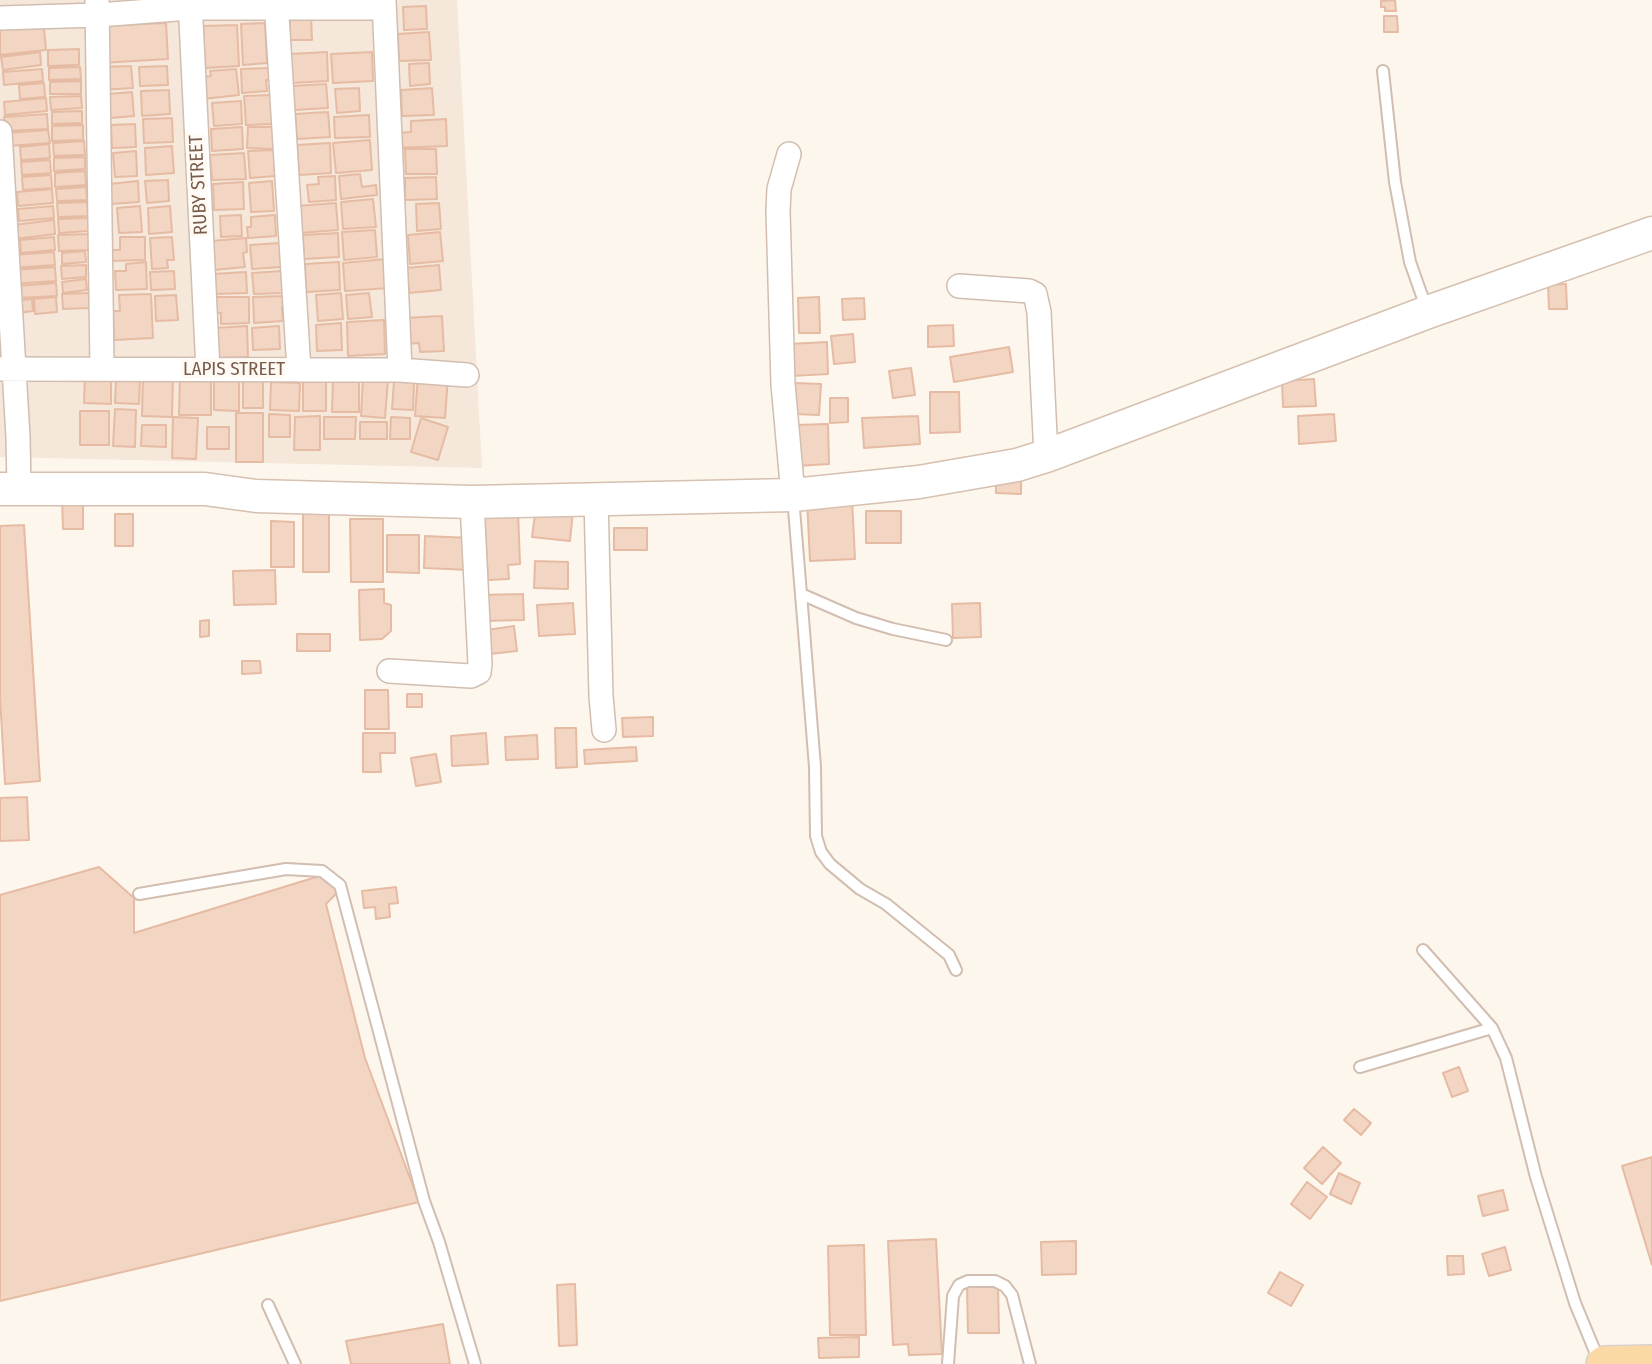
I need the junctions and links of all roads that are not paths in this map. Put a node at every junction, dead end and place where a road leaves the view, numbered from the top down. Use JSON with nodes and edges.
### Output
{"nodes":[{"id":1,"x":190,"y":4,"type":"edge"},
{"id":2,"x":276,"y":4,"type":"edge"},
{"id":3,"x":384,"y":4,"type":"edge"},
{"id":4,"x":97,"y":8,"type":"edge"},
{"id":5,"x":0,"y":19,"type":"edge"},
{"id":6,"x":1383,"y":71,"type":"dead end"},
{"id":7,"x":0,"y":132,"type":"edge"},
{"id":8,"x":789,"y":153,"type":"dead end"},
{"id":9,"x":1652,"y":233,"type":"edge"},
{"id":10,"x":960,"y":286,"type":"dead end"},
{"id":11,"x":1428,"y":312,"type":"junction"},
{"id":12,"x":7,"y":369,"type":"edge"},
{"id":13,"x":102,"y":369,"type":"junction"},
{"id":14,"x":208,"y":370,"type":"junction"},
{"id":15,"x":299,"y":370,"type":"junction"},
{"id":16,"x":400,"y":370,"type":"junction"},
{"id":17,"x":467,"y":375,"type":"dead end"},
{"id":18,"x":1046,"y":456,"type":"junction"},
{"id":19,"x":9,"y":489,"type":"edge"},
{"id":20,"x":793,"y":495,"type":"junction"},
{"id":21,"x":596,"y":499,"type":"junction"},
{"id":22,"x":472,"y":502,"type":"junction"},
{"id":23,"x":801,"y":594,"type":"junction"},
{"id":24,"x":946,"y":640,"type":"dead end"},
{"id":25,"x":389,"y":671,"type":"dead end"},
{"id":26,"x":604,"y":730,"type":"dead end"},
{"id":27,"x":139,"y":894,"type":"dead end"},
{"id":28,"x":1423,"y":950,"type":"dead end"},
{"id":29,"x":956,"y":970,"type":"dead end"},
{"id":30,"x":1492,"y":1028,"type":"junction"},
{"id":31,"x":1360,"y":1068,"type":"dead end"},
{"id":32,"x":268,"y":1305,"type":"dead end"},
{"id":33,"x":1652,"y":1363,"type":"edge"},
{"id":34,"x":295,"y":1364,"type":"edge"},
{"id":35,"x":475,"y":1364,"type":"edge"},
{"id":36,"x":948,"y":1364,"type":"edge"},
{"id":37,"x":1030,"y":1364,"type":"edge"},
{"id":38,"x":1602,"y":1364,"type":"edge"}],
"edges":[{"from":1,"to":2,"type":"street"},
{"from":1,"to":4,"type":"street"},
{"from":1,"to":14,"type":"street","name":"RUBY STREET"},
{"from":2,"to":3,"type":"street"},
{"from":2,"to":15,"type":"street"},
{"from":3,"to":16,"type":"street"},
{"from":4,"to":5,"type":"street"},
{"from":4,"to":13,"type":"street"},
{"from":6,"to":11,"type":"lane"},
{"from":7,"to":12,"type":"street"},
{"from":8,"to":20,"type":"street"},
{"from":9,"to":11,"type":"street"},
{"from":10,"to":18,"type":"street"},
{"from":11,"to":18,"type":"street"},
{"from":12,"to":13,"type":"street","name":"LAPIS STREET"},
{"from":12,"to":19,"type":"street"},
{"from":13,"to":14,"type":"street","name":"LAPIS STREET"},
{"from":14,"to":15,"type":"street","name":"LAPIS STREET"},
{"from":15,"to":16,"type":"street","name":"LAPIS STREET"},
{"from":16,"to":17,"type":"street","name":"LAPIS STREET"},
{"from":18,"to":20,"type":"street"},
{"from":19,"to":22,"type":"street"},
{"from":20,"to":21,"type":"street"},
{"from":20,"to":23,"type":"lane"},
{"from":21,"to":22,"type":"street"},
{"from":21,"to":26,"type":"street"},
{"from":22,"to":25,"type":"street"},
{"from":23,"to":24,"type":"lane"},
{"from":23,"to":29,"type":"lane"},
{"from":27,"to":35,"type":"lane"},
{"from":28,"to":30,"type":"lane"},
{"from":30,"to":31,"type":"lane"},
{"from":30,"to":38,"type":"lane"},
{"from":32,"to":34,"type":"lane"},
{"from":33,"to":38,"type":"main road"},
{"from":36,"to":37,"type":"lane"}]}
